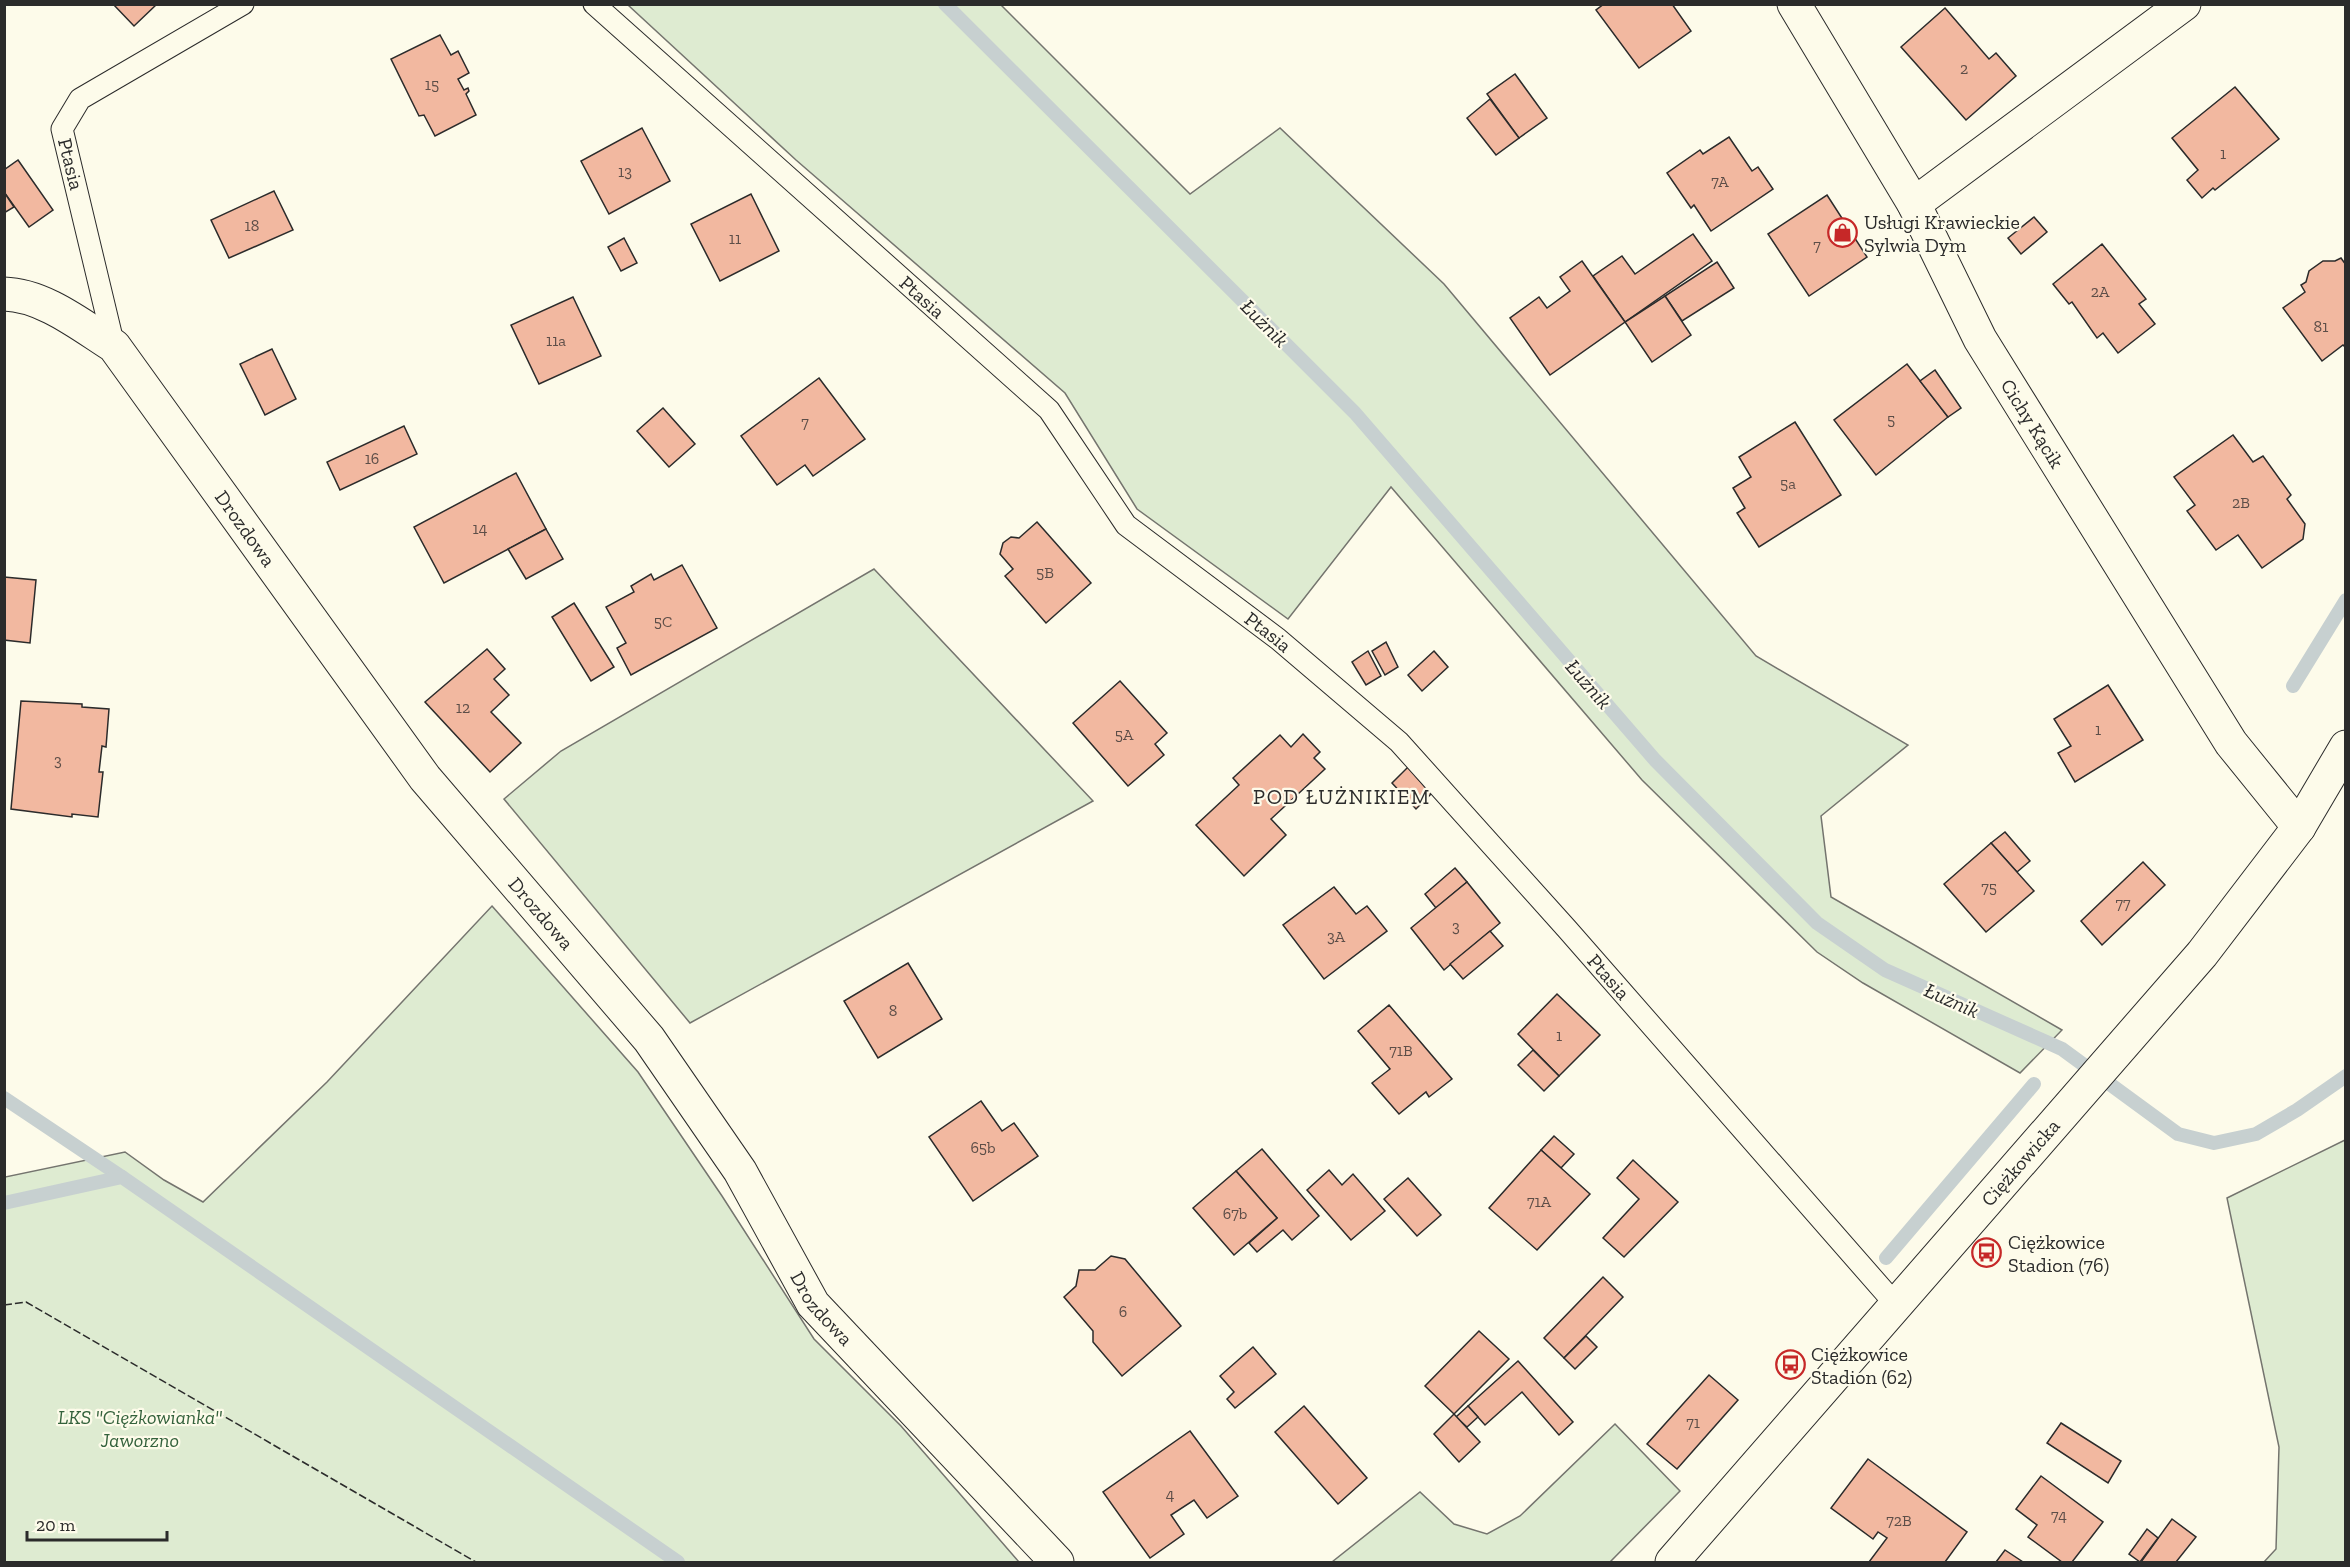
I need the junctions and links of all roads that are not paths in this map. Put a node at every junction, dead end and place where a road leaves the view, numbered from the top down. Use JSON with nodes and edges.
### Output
{"nodes":[{"id":1,"x":243,"y":4,"type":"edge"},
{"id":2,"x":594,"y":4,"type":"edge"},
{"id":3,"x":1794,"y":4,"type":"edge"},
{"id":4,"x":2184,"y":4,"type":"edge"},
{"id":5,"x":1914,"y":204,"type":"junction"},
{"id":6,"x":4,"y":294,"type":"edge"},
{"id":7,"x":114,"y":346,"type":"junction"},
{"id":8,"x":2346,"y":747,"type":"edge"},
{"id":9,"x":2299,"y":827,"type":"junction"},
{"id":10,"x":1897,"y":1306,"type":"junction"},
{"id":11,"x":1057,"y":1563,"type":"edge"},
{"id":12,"x":1672,"y":1563,"type":"edge"}],
"edges":[{"from":1,"to":7,"type":"lane","name":"Ptasia"},
{"from":2,"to":10,"type":"lane","name":"Ptasia"},
{"from":3,"to":5,"type":"street","name":"Cichy Kącik"},
{"from":4,"to":5,"type":"street"},
{"from":5,"to":9,"type":"street","name":"Cichy Kącik"},
{"from":6,"to":7,"type":"street","name":"Drozdowa"},
{"from":7,"to":11,"type":"street","name":"Drozdowa"},
{"from":8,"to":9,"type":"street","name":"Ciężkowicka"},
{"from":9,"to":10,"type":"street","name":"Ciężkowicka"},
{"from":10,"to":12,"type":"street","name":"Ciężkowicka"}]}
